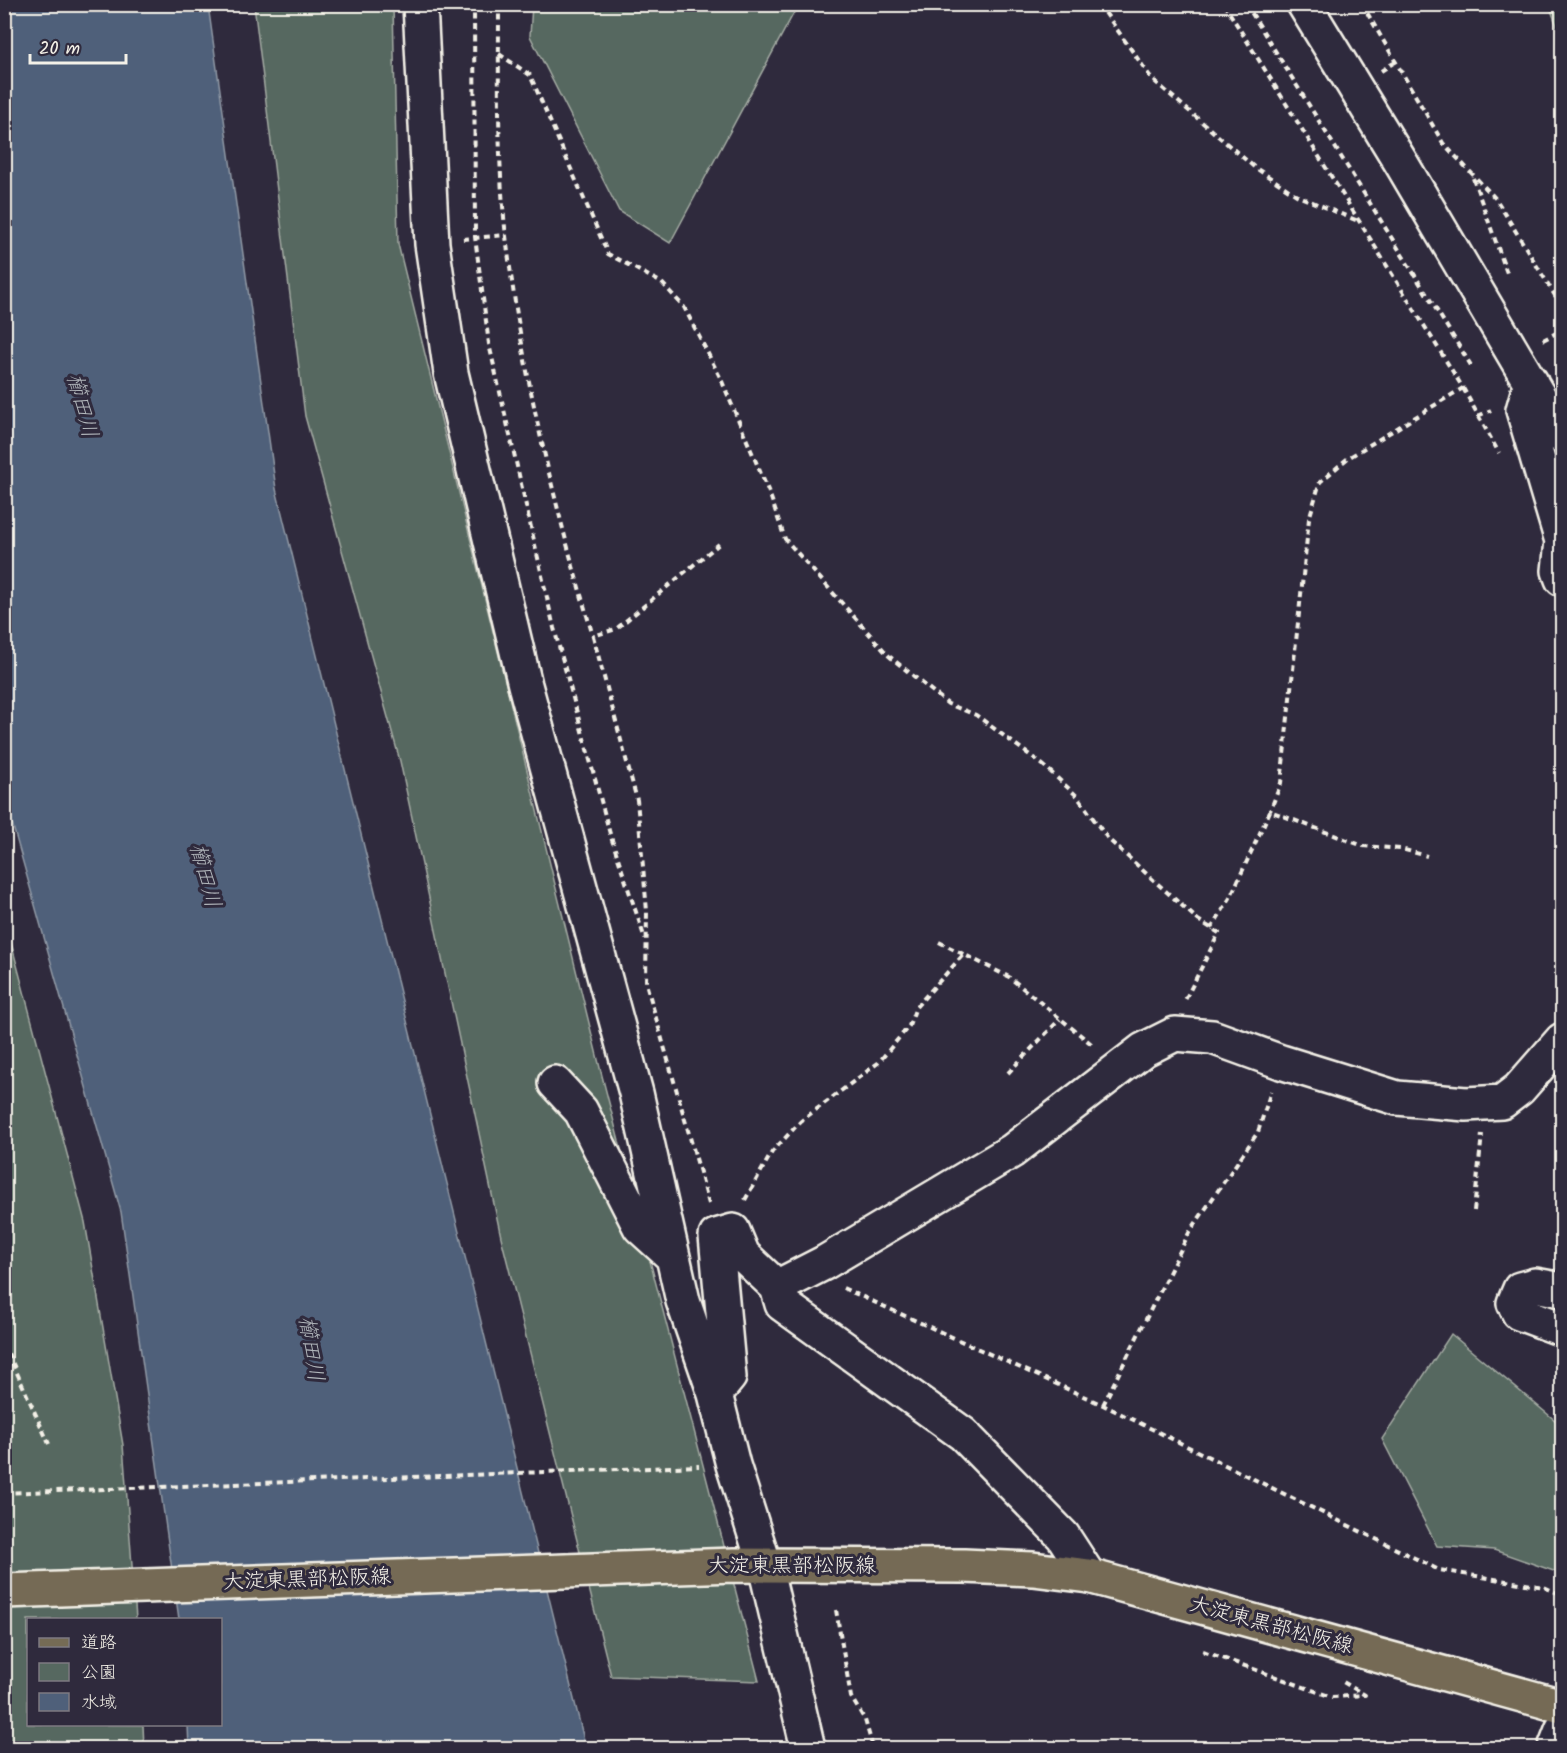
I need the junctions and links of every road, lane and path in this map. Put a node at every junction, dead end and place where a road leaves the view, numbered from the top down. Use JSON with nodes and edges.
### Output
{"nodes":[{"id":1,"x":420,"y":4,"type":"edge"},
{"id":2,"x":474,"y":4,"type":"edge"},
{"id":3,"x":499,"y":4,"type":"edge"},
{"id":4,"x":1099,"y":4,"type":"edge"},
{"id":5,"x":1224,"y":4,"type":"edge"},
{"id":6,"x":1246,"y":4,"type":"edge"},
{"id":7,"x":1304,"y":4,"type":"edge"},
{"id":8,"x":1362,"y":4,"type":"edge"},
{"id":9,"x":499,"y":54,"type":"junction"},
{"id":10,"x":1360,"y":222,"type":"junction"},
{"id":11,"x":506,"y":236,"type":"junction"},
{"id":12,"x":476,"y":237,"type":"junction"},
{"id":13,"x":432,"y":244,"type":"junction"},
{"id":14,"x":1563,"y":307,"type":"edge"},
{"id":15,"x":1472,"y":367,"type":"dead end"},
{"id":16,"x":1530,"y":382,"type":"junction"},
{"id":17,"x":1563,"y":436,"type":"edge"},
{"id":18,"x":719,"y":544,"type":"dead end"},
{"id":19,"x":1563,"y":579,"type":"edge"},
{"id":20,"x":593,"y":636,"type":"junction"},
{"id":21,"x":1270,"y":811,"type":"junction"},
{"id":22,"x":1427,"y":856,"type":"dead end"},
{"id":23,"x":1211,"y":929,"type":"junction"},
{"id":24,"x":939,"y":942,"type":"dead end"},
{"id":25,"x":646,"y":943,"type":"junction"},
{"id":26,"x":963,"y":955,"type":"junction"},
{"id":27,"x":1060,"y":1019,"type":"junction"},
{"id":28,"x":1175,"y":1034,"type":"junction"},
{"id":29,"x":1563,"y":1040,"type":"edge"},
{"id":30,"x":1281,"y":1062,"type":"junction"},
{"id":31,"x":1120,"y":1068,"type":"junction"},
{"id":32,"x":1008,"y":1073,"type":"dead end"},
{"id":33,"x":555,"y":1083,"type":"dead end"},
{"id":34,"x":1485,"y":1103,"type":"junction"},
{"id":35,"x":1474,"y":1211,"type":"dead end"},
{"id":36,"x":733,"y":1232,"type":"junction"},
{"id":37,"x":672,"y":1256,"type":"junction"},
{"id":38,"x":824,"y":1263,"type":"junction"},
{"id":39,"x":777,"y":1287,"type":"junction"},
{"id":40,"x":1563,"y":1290,"type":"edge"},
{"id":41,"x":1563,"y":1329,"type":"edge"},
{"id":42,"x":4,"y":1344,"type":"edge"},
{"id":43,"x":715,"y":1394,"type":"junction"},
{"id":44,"x":1103,"y":1405,"type":"junction"},
{"id":45,"x":49,"y":1444,"type":"dead end"},
{"id":46,"x":733,"y":1465,"type":"junction"},
{"id":47,"x":4,"y":1494,"type":"edge"},
{"id":48,"x":749,"y":1565,"type":"junction"},
{"id":49,"x":1089,"y":1576,"type":"junction"},
{"id":50,"x":4,"y":1591,"type":"edge"},
{"id":51,"x":1563,"y":1595,"type":"edge"},
{"id":52,"x":836,"y":1610,"type":"dead end"},
{"id":53,"x":1203,"y":1651,"type":"dead end"},
{"id":54,"x":1335,"y":1678,"type":"dead end"},
{"id":55,"x":1563,"y":1706,"type":"edge"},
{"id":56,"x":1563,"y":1730,"type":"edge"},
{"id":57,"x":1504,"y":1742,"type":"dead end"},
{"id":58,"x":808,"y":1749,"type":"edge"},
{"id":59,"x":873,"y":1749,"type":"edge"},
{"id":60,"x":1502,"y":1749,"type":"edge"},
{"id":61,"x":1555,"y":1749,"type":"edge"}],
"edges":[{"from":1,"to":13,"type":"street"},
{"from":2,"to":12,"type":"path"},
{"from":3,"to":9,"type":"path"},
{"from":4,"to":10,"type":"path"},
{"from":5,"to":10,"type":"path"},
{"from":6,"to":15,"type":"path"},
{"from":7,"to":16,"type":"street"},
{"from":8,"to":14,"type":"path"},
{"from":9,"to":11,"type":"path"},
{"from":9,"to":23,"type":"path"},
{"from":10,"to":21,"type":"path"},
{"from":11,"to":12,"type":"path"},
{"from":11,"to":20,"type":"path"},
{"from":12,"to":13,"type":"path"},
{"from":12,"to":25,"type":"path"},
{"from":13,"to":37,"type":"street"},
{"from":16,"to":17,"type":"street"},
{"from":16,"to":19,"type":"street"},
{"from":18,"to":20,"type":"path"},
{"from":20,"to":25,"type":"path"},
{"from":21,"to":22,"type":"path"},
{"from":21,"to":23,"type":"path"},
{"from":23,"to":28,"type":"path"},
{"from":24,"to":26,"type":"path"},
{"from":25,"to":36,"type":"path"},
{"from":26,"to":27,"type":"path"},
{"from":26,"to":36,"type":"path"},
{"from":27,"to":31,"type":"path"},
{"from":27,"to":32,"type":"path"},
{"from":28,"to":30,"type":"street"},
{"from":28,"to":31,"type":"street"},
{"from":29,"to":34,"type":"street"},
{"from":30,"to":34,"type":"street"},
{"from":30,"to":44,"type":"path"},
{"from":31,"to":38,"type":"street"},
{"from":33,"to":37,"type":"street"},
{"from":34,"to":35,"type":"path"},
{"from":36,"to":39,"type":"street"},
{"from":36,"to":43,"type":"street"},
{"from":37,"to":43,"type":"street"},
{"from":38,"to":39,"type":"street"},
{"from":38,"to":44,"type":"path"},
{"from":39,"to":49,"type":"street"},
{"from":40,"to":41,"type":"street"},
{"from":42,"to":45,"type":"path"},
{"from":43,"to":46,"type":"street"},
{"from":44,"to":51,"type":"path"},
{"from":46,"to":47,"type":"path"},
{"from":46,"to":48,"type":"street"},
{"from":48,"to":49,"type":"main road","name":"大淀東黒部松阪線"},
{"from":48,"to":50,"type":"main road","name":"大淀東黒部松阪線"},
{"from":48,"to":58,"type":"street"},
{"from":49,"to":55,"type":"main road","name":"大淀東黒部松阪線"},
{"from":52,"to":59,"type":"path"},
{"from":53,"to":54,"type":"path"},
{"from":56,"to":61,"type":"street"},
{"from":57,"to":60,"type":"path"}]}
